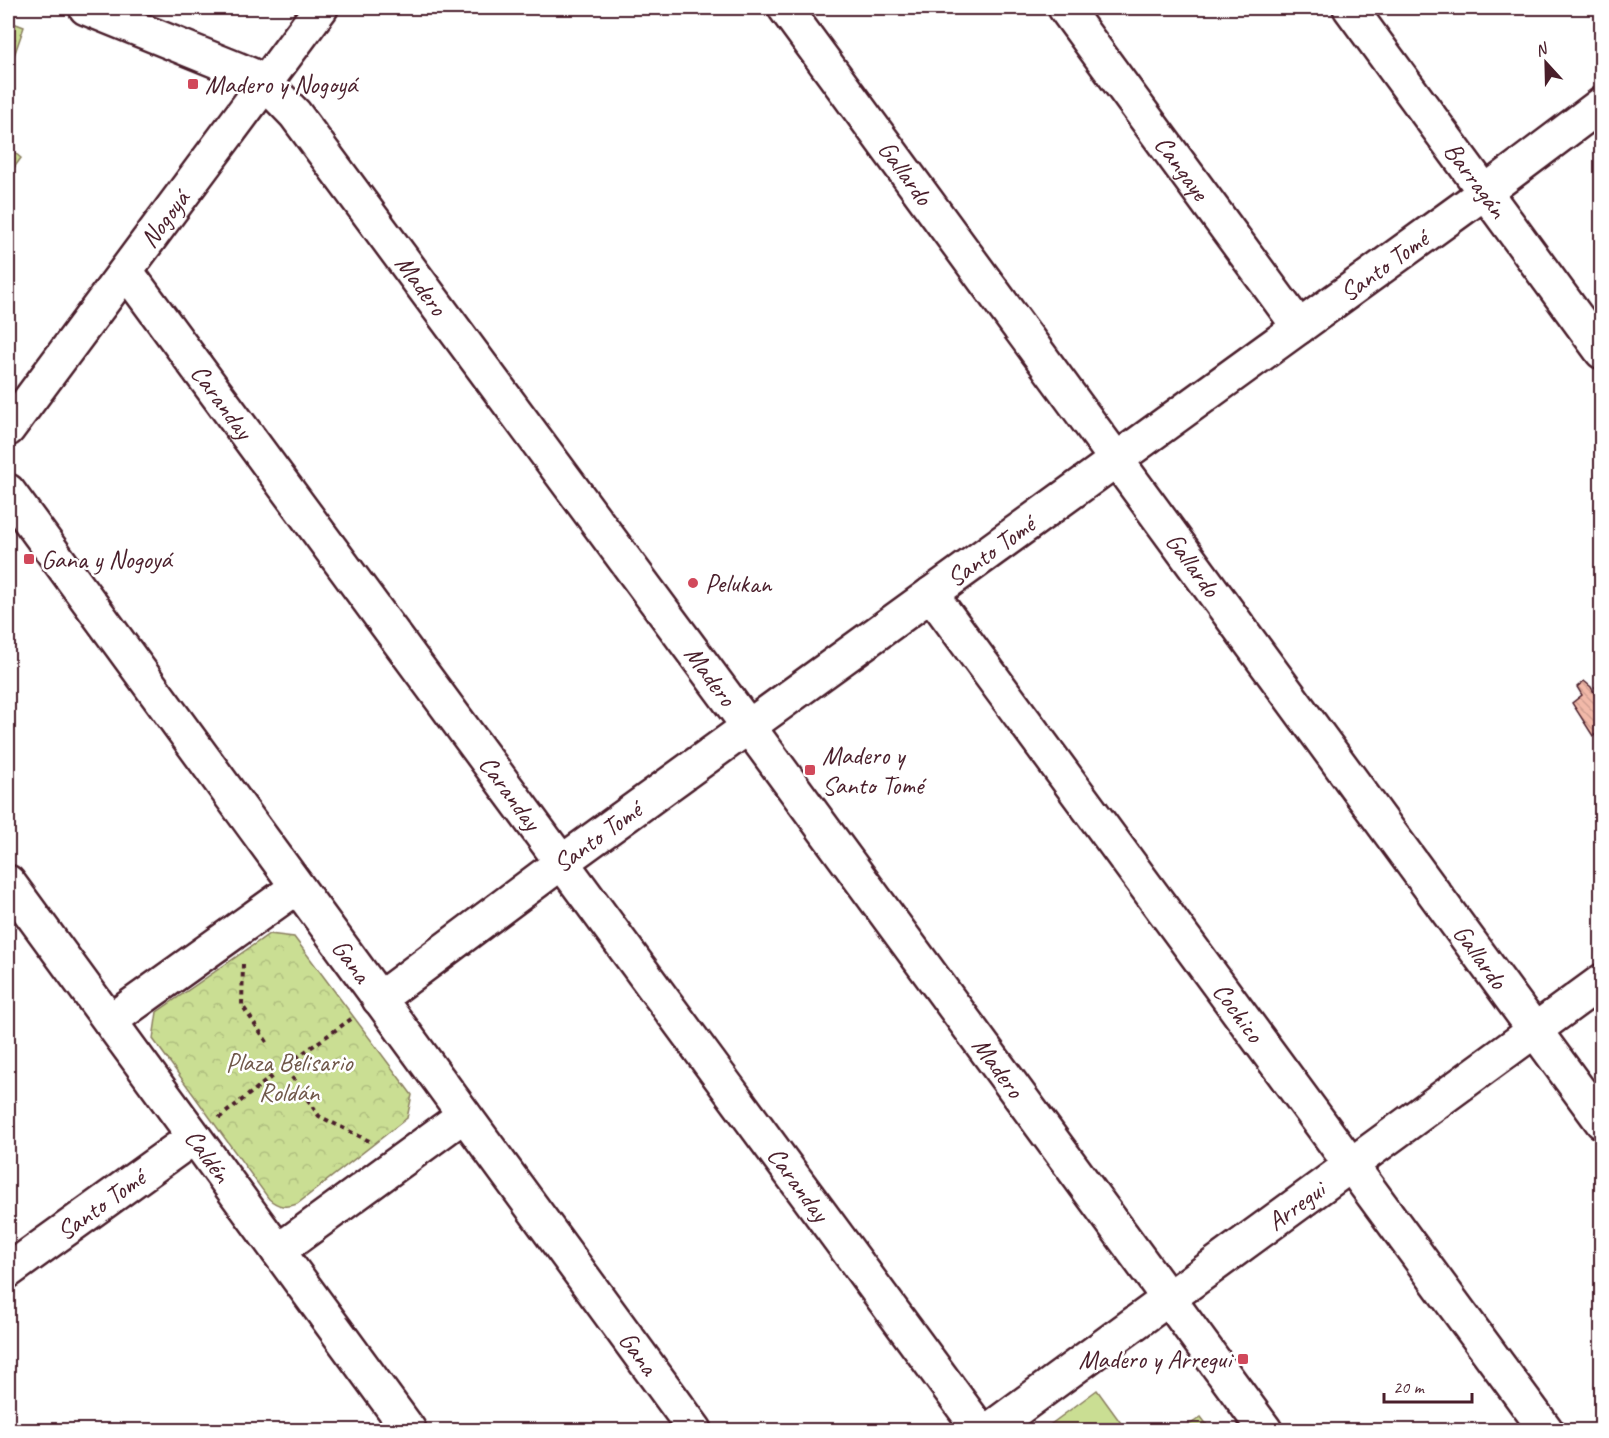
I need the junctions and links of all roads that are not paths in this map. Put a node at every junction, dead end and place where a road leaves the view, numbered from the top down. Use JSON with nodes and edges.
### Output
{"nodes":[{"id":1,"x":86,"y":8,"type":"edge"},
{"id":2,"x":321,"y":8,"type":"edge"},
{"id":3,"x":785,"y":8,"type":"edge"},
{"id":4,"x":1065,"y":8,"type":"edge"},
{"id":5,"x":1350,"y":8,"type":"edge"},
{"id":6,"x":265,"y":84,"type":"junction"},
{"id":7,"x":1602,"y":104,"type":"edge"},
{"id":8,"x":1485,"y":192,"type":"junction"},
{"id":9,"x":126,"y":271,"type":"junction"},
{"id":10,"x":1299,"y":327,"type":"junction"},
{"id":11,"x":1602,"y":352,"type":"edge"},
{"id":12,"x":8,"y":429,"type":"edge"},
{"id":13,"x":1117,"y":459,"type":"junction"},
{"id":14,"x":8,"y":491,"type":"edge"},
{"id":15,"x":931,"y":594,"type":"junction"},
{"id":16,"x":748,"y":727,"type":"junction"},
{"id":17,"x":562,"y":862,"type":"junction"},
{"id":18,"x":8,"y":882,"type":"edge"},
{"id":19,"x":297,"y":887,"type":"junction"},
{"id":20,"x":1602,"y":981,"type":"edge"},
{"id":21,"x":379,"y":999,"type":"junction"},
{"id":22,"x":110,"y":1021,"type":"junction"},
{"id":23,"x":1533,"y":1031,"type":"junction"},
{"id":24,"x":464,"y":1115,"type":"junction"},
{"id":25,"x":1602,"y":1122,"type":"edge"},
{"id":26,"x":206,"y":1128,"type":"junction"},
{"id":27,"x":1351,"y":1165,"type":"junction"},
{"id":28,"x":278,"y":1251,"type":"junction"},
{"id":29,"x":8,"y":1271,"type":"edge"},
{"id":30,"x":1168,"y":1299,"type":"junction"},
{"id":31,"x":409,"y":1431,"type":"edge"},
{"id":32,"x":695,"y":1431,"type":"edge"},
{"id":33,"x":980,"y":1431,"type":"edge"},
{"id":34,"x":989,"y":1431,"type":"edge"},
{"id":35,"x":1265,"y":1431,"type":"edge"},
{"id":36,"x":1546,"y":1431,"type":"edge"}],
"edges":[{"from":1,"to":6,"type":"street","name":"Madero"},
{"from":2,"to":6,"type":"street","name":"Nogoyá"},
{"from":3,"to":13,"type":"street","name":"Gallardo"},
{"from":4,"to":10,"type":"street","name":"Cangaye"},
{"from":5,"to":8,"type":"street","name":"Barragán"},
{"from":6,"to":9,"type":"street","name":"Nogoyá"},
{"from":6,"to":16,"type":"street","name":"Madero"},
{"from":7,"to":8,"type":"street","name":"Santo Tomé"},
{"from":8,"to":10,"type":"street","name":"Santo Tomé"},
{"from":8,"to":11,"type":"street","name":"Barragán"},
{"from":9,"to":12,"type":"street","name":"Nogoyá"},
{"from":9,"to":17,"type":"street","name":"Caranday"},
{"from":10,"to":13,"type":"street","name":"Santo Tomé"},
{"from":13,"to":15,"type":"street","name":"Santo Tomé"},
{"from":13,"to":23,"type":"street","name":"Gallardo"},
{"from":14,"to":19,"type":"street","name":"Gana"},
{"from":15,"to":16,"type":"street","name":"Santo Tomé"},
{"from":15,"to":27,"type":"street","name":"Cochico"},
{"from":16,"to":17,"type":"street","name":"Santo Tomé"},
{"from":16,"to":30,"type":"street","name":"Madero"},
{"from":17,"to":21,"type":"street","name":"Santo Tomé"},
{"from":17,"to":33,"type":"street","name":"Caranday"},
{"from":18,"to":22,"type":"street","name":"Caldén"},
{"from":19,"to":21,"type":"street","name":"Gana"},
{"from":19,"to":22,"type":"street"},
{"from":20,"to":23,"type":"street","name":"Arregui"},
{"from":21,"to":24,"type":"street","name":"Gana"},
{"from":22,"to":26,"type":"street","name":"Caldén"},
{"from":23,"to":25,"type":"street","name":"Gallardo"},
{"from":23,"to":27,"type":"street","name":"Arregui"},
{"from":24,"to":28,"type":"street"},
{"from":24,"to":32,"type":"street","name":"Gana"},
{"from":26,"to":28,"type":"street","name":"Caldén"},
{"from":26,"to":29,"type":"street","name":"Santo Tomé"},
{"from":27,"to":30,"type":"street","name":"Arregui"},
{"from":27,"to":36,"type":"street","name":"Cochico"},
{"from":28,"to":31,"type":"street","name":"Caldén"},
{"from":30,"to":34,"type":"street","name":"Arregui"},
{"from":30,"to":35,"type":"street","name":"Madero"}]}
